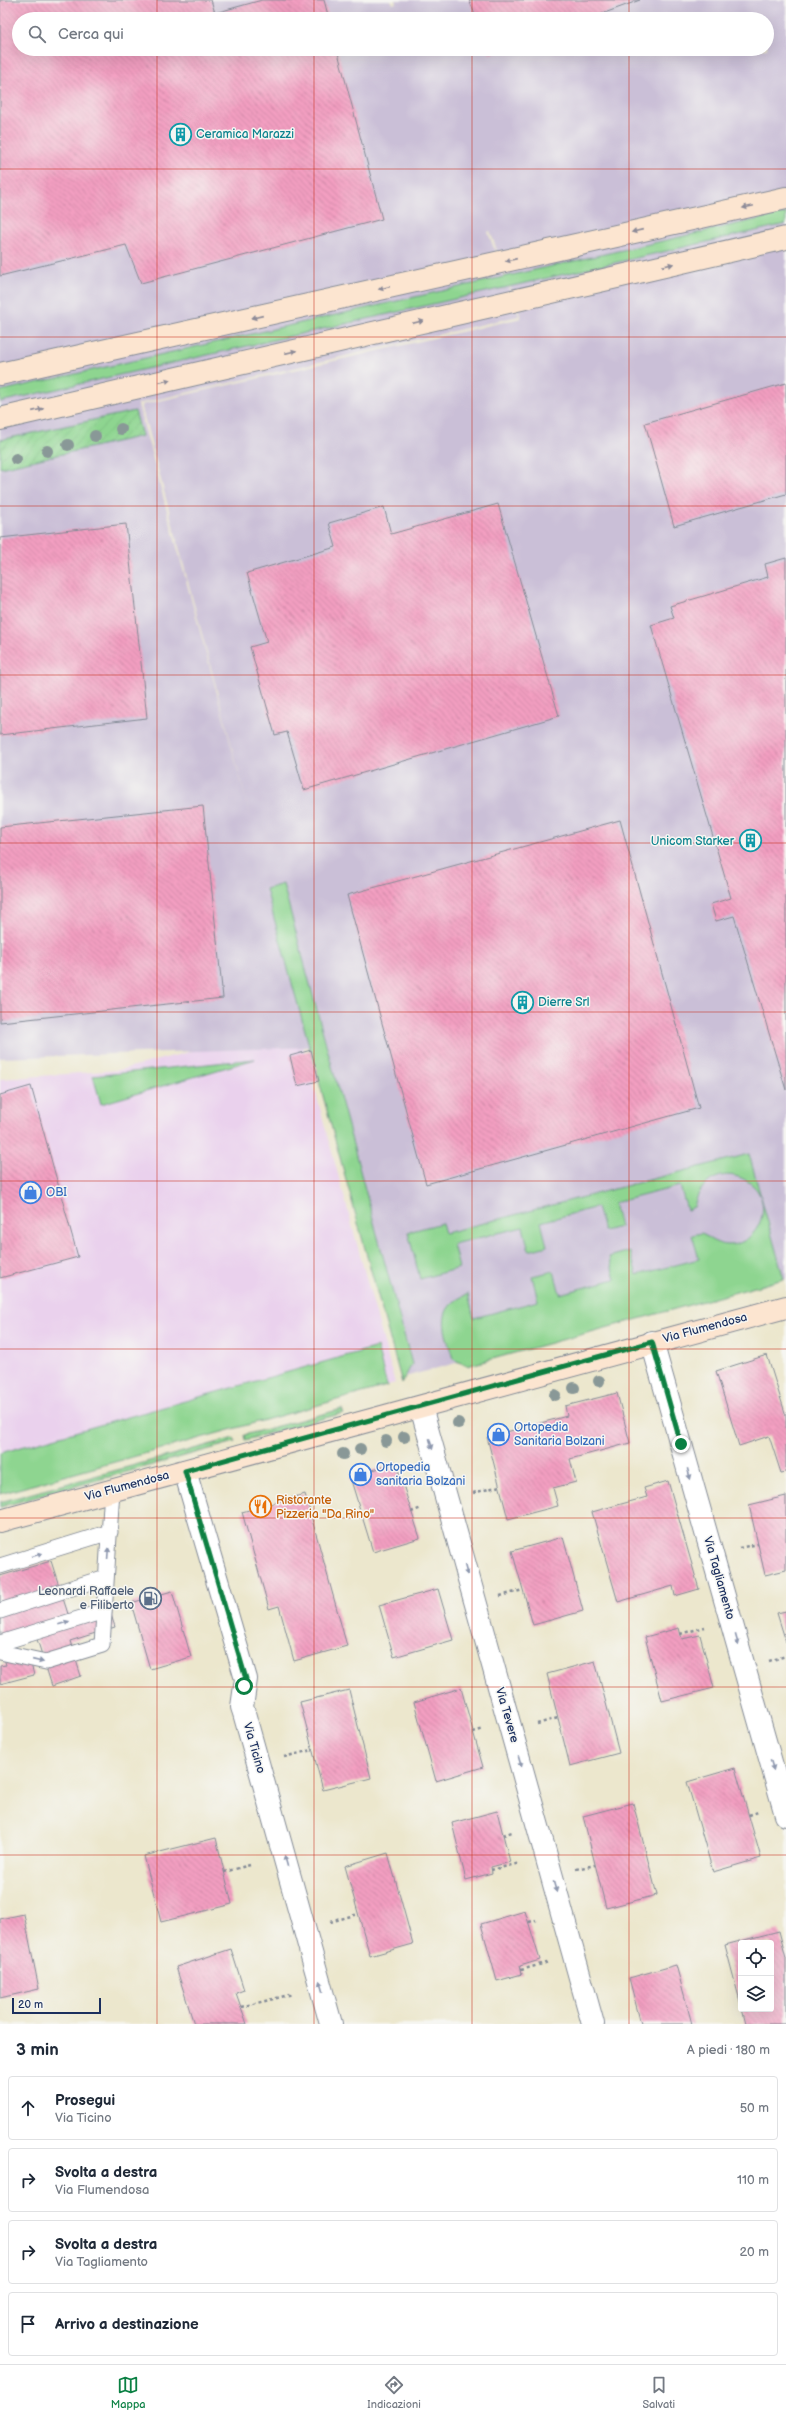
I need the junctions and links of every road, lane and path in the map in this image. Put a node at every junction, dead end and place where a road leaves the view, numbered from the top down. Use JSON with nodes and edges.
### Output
{"nodes":[{"id":1,"x":786,"y":198,"type":"edge"},
{"id":2,"x":786,"y":238,"type":"edge"},
{"id":3,"x":0,"y":374,"type":"edge"},
{"id":4,"x":0,"y":418,"type":"edge"},
{"id":5,"x":786,"y":1307,"type":"edge"},
{"id":6,"x":652,"y":1342,"type":"junction"},
{"id":7,"x":420,"y":1407,"type":"junction"},
{"id":8,"x":185,"y":1471,"type":"junction"},
{"id":9,"x":500,"y":1486,"type":"dead end"},
{"id":10,"x":112,"y":1490,"type":"junction"},
{"id":11,"x":466,"y":1495,"type":"dead end"},
{"id":12,"x":427,"y":1506,"type":"dead end"},
{"id":13,"x":411,"y":1512,"type":"dead end"},
{"id":14,"x":0,"y":1521,"type":"edge"},
{"id":15,"x":110,"y":1532,"type":"junction"},
{"id":16,"x":758,"y":1544,"type":"dead end"},
{"id":17,"x":735,"y":1549,"type":"dead end"},
{"id":18,"x":0,"y":1566,"type":"edge"},
{"id":19,"x":106,"y":1577,"type":"junction"},
{"id":20,"x":523,"y":1590,"type":"dead end"},
{"id":21,"x":494,"y":1598,"type":"dead end"},
{"id":22,"x":0,"y":1611,"type":"edge"},
{"id":23,"x":104,"y":1611,"type":"junction"},
{"id":24,"x":712,"y":1625,"type":"dead end"},
{"id":25,"x":680,"y":1634,"type":"dead end"},
{"id":26,"x":0,"y":1643,"type":"edge"},
{"id":27,"x":0,"y":1652,"type":"edge"},
{"id":28,"x":558,"y":1718,"type":"dead end"},
{"id":29,"x":536,"y":1724,"type":"dead end"},
{"id":30,"x":312,"y":1750,"type":"dead end"},
{"id":31,"x":280,"y":1758,"type":"dead end"},
{"id":32,"x":786,"y":1815,"type":"edge"},
{"id":33,"x":521,"y":1862,"type":"dead end"},
{"id":34,"x":250,"y":1865,"type":"dead end"},
{"id":35,"x":595,"y":1865,"type":"dead end"},
{"id":36,"x":491,"y":1870,"type":"dead end"},
{"id":37,"x":568,"y":1871,"type":"dead end"},
{"id":38,"x":224,"y":1872,"type":"dead end"},
{"id":39,"x":358,"y":1914,"type":"dead end"},
{"id":40,"x":326,"y":1922,"type":"dead end"},
{"id":41,"x":557,"y":1960,"type":"dead end"},
{"id":42,"x":521,"y":1970,"type":"dead end"},
{"id":43,"x":292,"y":1994,"type":"dead end"},
{"id":44,"x":241,"y":2007,"type":"dead end"},
{"id":45,"x":331,"y":2024,"type":"edge"},
{"id":46,"x":593,"y":2024,"type":"edge"}],
"edges":[{"from":1,"to":3,"type":"street","one_way":true},
{"from":4,"to":2,"type":"street","one_way":true},
{"from":5,"to":6,"type":"street","name":"Via Flumendosa"},
{"from":6,"to":7,"type":"street","name":"Via Flumendosa"},
{"from":6,"to":32,"type":"street","name":"Via Tagliamento","one_way":true},
{"from":7,"to":8,"type":"street","name":"Via Flumendosa"},
{"from":7,"to":46,"type":"street","name":"Via Tevere","one_way":true},
{"from":8,"to":10,"type":"street","name":"Via Flumendosa"},
{"from":45,"to":8,"type":"street","name":"Via Ticino","one_way":true},
{"from":9,"to":11,"type":"path"},
{"from":10,"to":14,"type":"street","name":"Via Flumendosa"},
{"from":10,"to":15,"type":"lane"},
{"from":12,"to":13,"type":"path"},
{"from":18,"to":15,"type":"lane","one_way":true},
{"from":19,"to":15,"type":"lane","one_way":true},
{"from":16,"to":17,"type":"path"},
{"from":19,"to":22,"type":"lane"},
{"from":19,"to":23,"type":"lane"},
{"from":20,"to":21,"type":"path"},
{"from":26,"to":23,"type":"lane","one_way":true},
{"from":27,"to":23,"type":"lane","one_way":true},
{"from":24,"to":25,"type":"path"},
{"from":28,"to":29,"type":"path"},
{"from":30,"to":31,"type":"path"},
{"from":33,"to":36,"type":"path"},
{"from":34,"to":38,"type":"path"},
{"from":35,"to":37,"type":"path"},
{"from":39,"to":40,"type":"path"},
{"from":41,"to":42,"type":"path"},
{"from":43,"to":44,"type":"path"}]}
